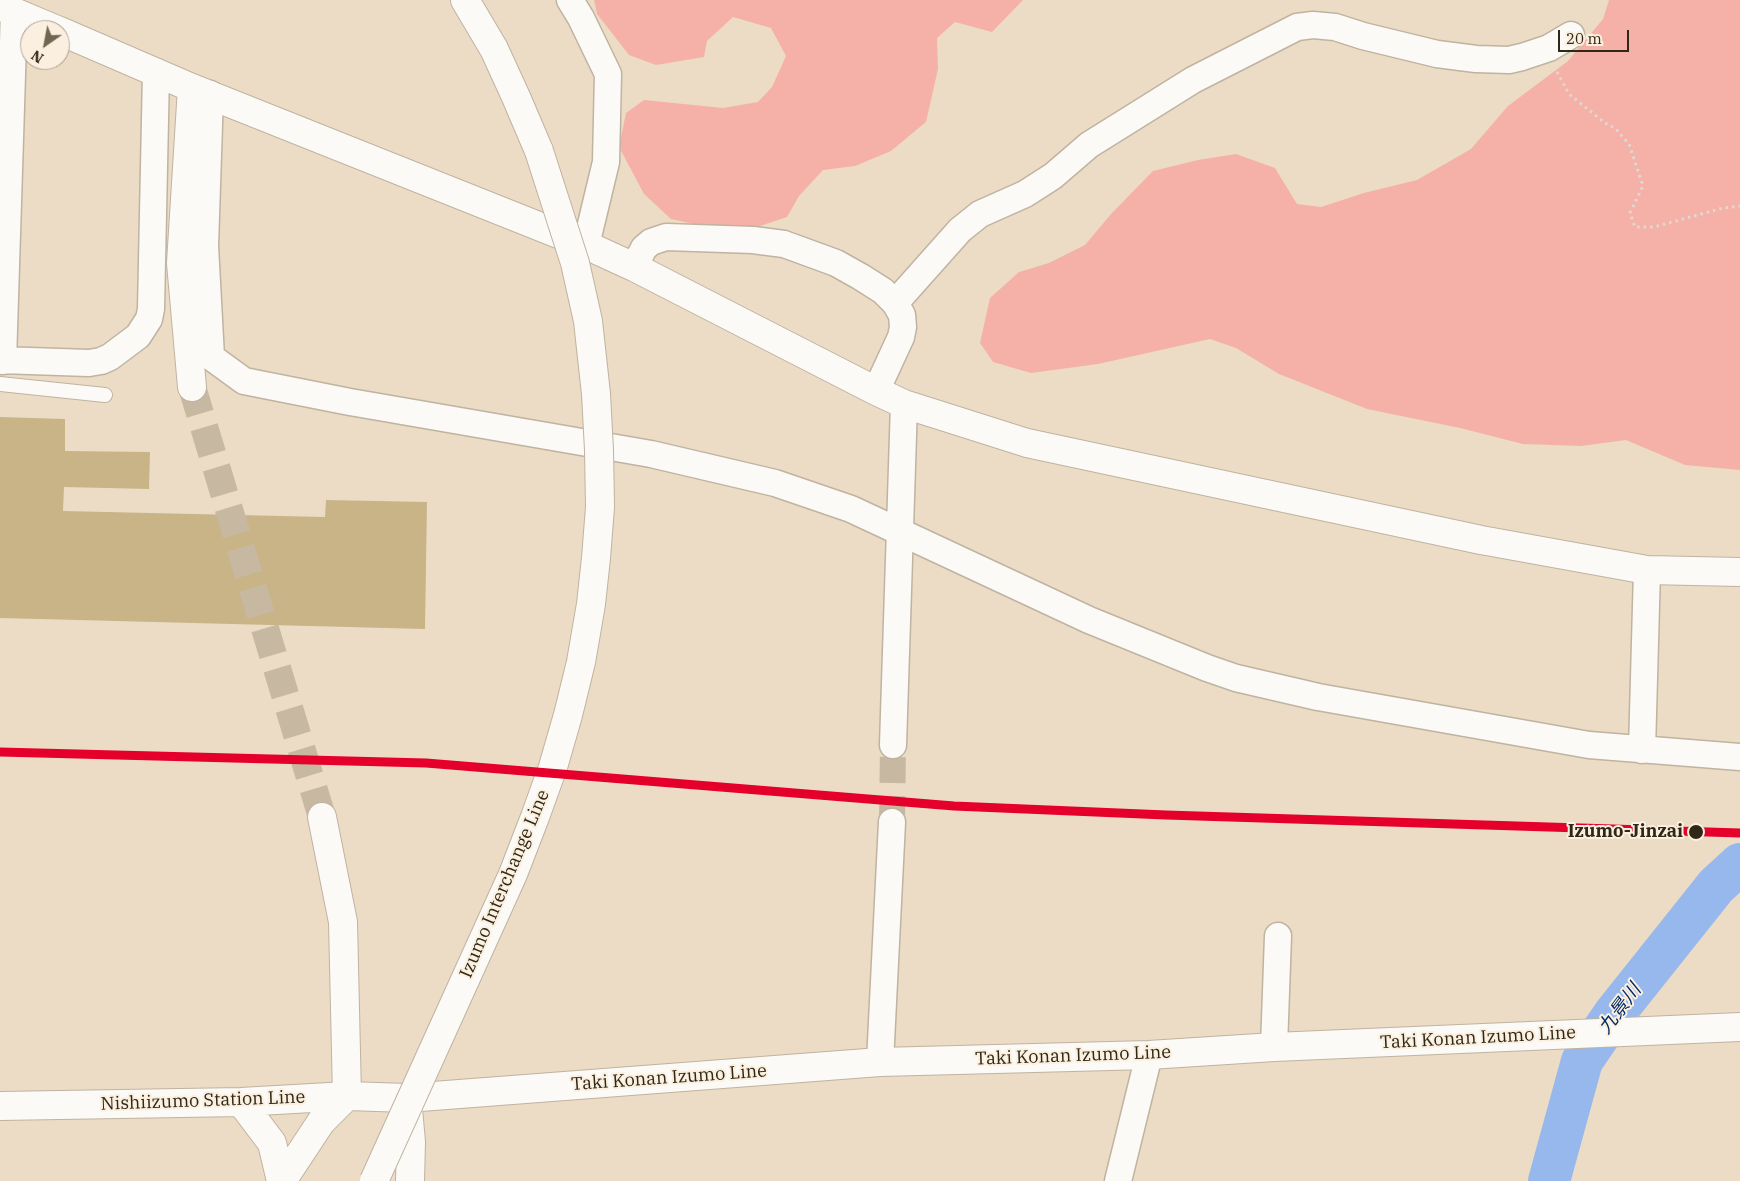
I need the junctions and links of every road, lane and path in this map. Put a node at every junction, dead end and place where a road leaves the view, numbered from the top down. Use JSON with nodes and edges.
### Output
{"nodes":[{"id":1,"x":465,"y":0,"type":"edge"},
{"id":2,"x":570,"y":0,"type":"edge"},
{"id":3,"x":7,"y":9,"type":"edge"},
{"id":4,"x":32,"y":20,"type":"edge"},
{"id":5,"x":1571,"y":35,"type":"dead end"},
{"id":6,"x":70,"y":36,"type":"edge"},
{"id":7,"x":1549,"y":48,"type":"junction"},
{"id":8,"x":156,"y":72,"type":"junction"},
{"id":9,"x":201,"y":91,"type":"junction"},
{"id":10,"x":1740,"y":206,"type":"edge"},
{"id":11,"x":586,"y":245,"type":"junction"},
{"id":12,"x":634,"y":267,"type":"junction"},
{"id":13,"x":895,"y":303,"type":"junction"},
{"id":14,"x":1,"y":368,"type":"edge"},
{"id":15,"x":192,"y":387,"type":"tunnel mouth"},
{"id":16,"x":876,"y":391,"type":"junction"},
{"id":17,"x":105,"y":395,"type":"dead end"},
{"id":18,"x":904,"y":404,"type":"junction"},
{"id":19,"x":900,"y":531,"type":"junction"},
{"id":20,"x":1646,"y":570,"type":"junction"},
{"id":21,"x":1740,"y":572,"type":"edge"},
{"id":22,"x":893,"y":745,"type":"tunnel mouth"},
{"id":23,"x":1642,"y":750,"type":"junction"},
{"id":24,"x":1740,"y":757,"type":"edge"},
{"id":25,"x":322,"y":817,"type":"tunnel mouth"},
{"id":26,"x":892,"y":822,"type":"tunnel mouth"},
{"id":27,"x":1278,"y":936,"type":"dead end"},
{"id":28,"x":1740,"y":1027,"type":"edge"},
{"id":29,"x":1274,"y":1047,"type":"junction"},
{"id":30,"x":1149,"y":1055,"type":"junction"},
{"id":31,"x":880,"y":1062,"type":"junction"},
{"id":32,"x":347,"y":1096,"type":"junction"},
{"id":33,"x":407,"y":1098,"type":"junction"},
{"id":34,"x":241,"y":1102,"type":"junction"},
{"id":35,"x":0,"y":1106,"type":"edge"},
{"id":36,"x":282,"y":1181,"type":"edge"},
{"id":37,"x":374,"y":1181,"type":"edge"},
{"id":38,"x":410,"y":1181,"type":"edge"},
{"id":39,"x":1118,"y":1181,"type":"edge"}],
"edges":[{"from":1,"to":37,"type":"main road","name":"Izumo Interchange Line","bridge":true},
{"from":2,"to":11,"type":"street"},
{"from":3,"to":4,"type":"main road"},
{"from":3,"to":14,"type":"street"},
{"from":5,"to":7,"type":"street"},
{"from":6,"to":8,"type":"main road"},
{"from":7,"to":10,"type":"path"},
{"from":7,"to":13,"type":"street"},
{"from":8,"to":9,"type":"main road"},
{"from":8,"to":14,"type":"street"},
{"from":9,"to":11,"type":"main road"},
{"from":9,"to":15,"type":"main road"},
{"from":9,"to":19,"type":"street"},
{"from":11,"to":12,"type":"main road"},
{"from":12,"to":13,"type":"street"},
{"from":12,"to":16,"type":"main road"},
{"from":13,"to":16,"type":"street"},
{"from":14,"to":17,"type":"lane"},
{"from":16,"to":18,"type":"main road"},
{"from":18,"to":19,"type":"street"},
{"from":18,"to":20,"type":"main road"},
{"from":19,"to":22,"type":"street"},
{"from":19,"to":23,"type":"street"},
{"from":20,"to":21,"type":"main road"},
{"from":20,"to":23,"type":"street"},
{"from":23,"to":24,"type":"street"},
{"from":25,"to":32,"type":"main road"},
{"from":26,"to":31,"type":"street"},
{"from":27,"to":29,"type":"street"},
{"from":28,"to":29,"type":"main road","name":"Taki Konan Izumo Line"},
{"from":29,"to":30,"type":"main road","name":"Taki Konan Izumo Line"},
{"from":30,"to":31,"type":"main road","name":"Taki Konan Izumo Line"},
{"from":30,"to":39,"type":"street"},
{"from":31,"to":33,"type":"main road","name":"Taki Konan Izumo Line"},
{"from":32,"to":33,"type":"main road","name":"Nishiizumo Station Line"},
{"from":32,"to":34,"type":"main road","name":"Nishiizumo Station Line"},
{"from":32,"to":36,"type":"main road"},
{"from":33,"to":38,"type":"main road"},
{"from":34,"to":35,"type":"main road","name":"Nishiizumo Station Line"},
{"from":34,"to":36,"type":"main road"}]}
